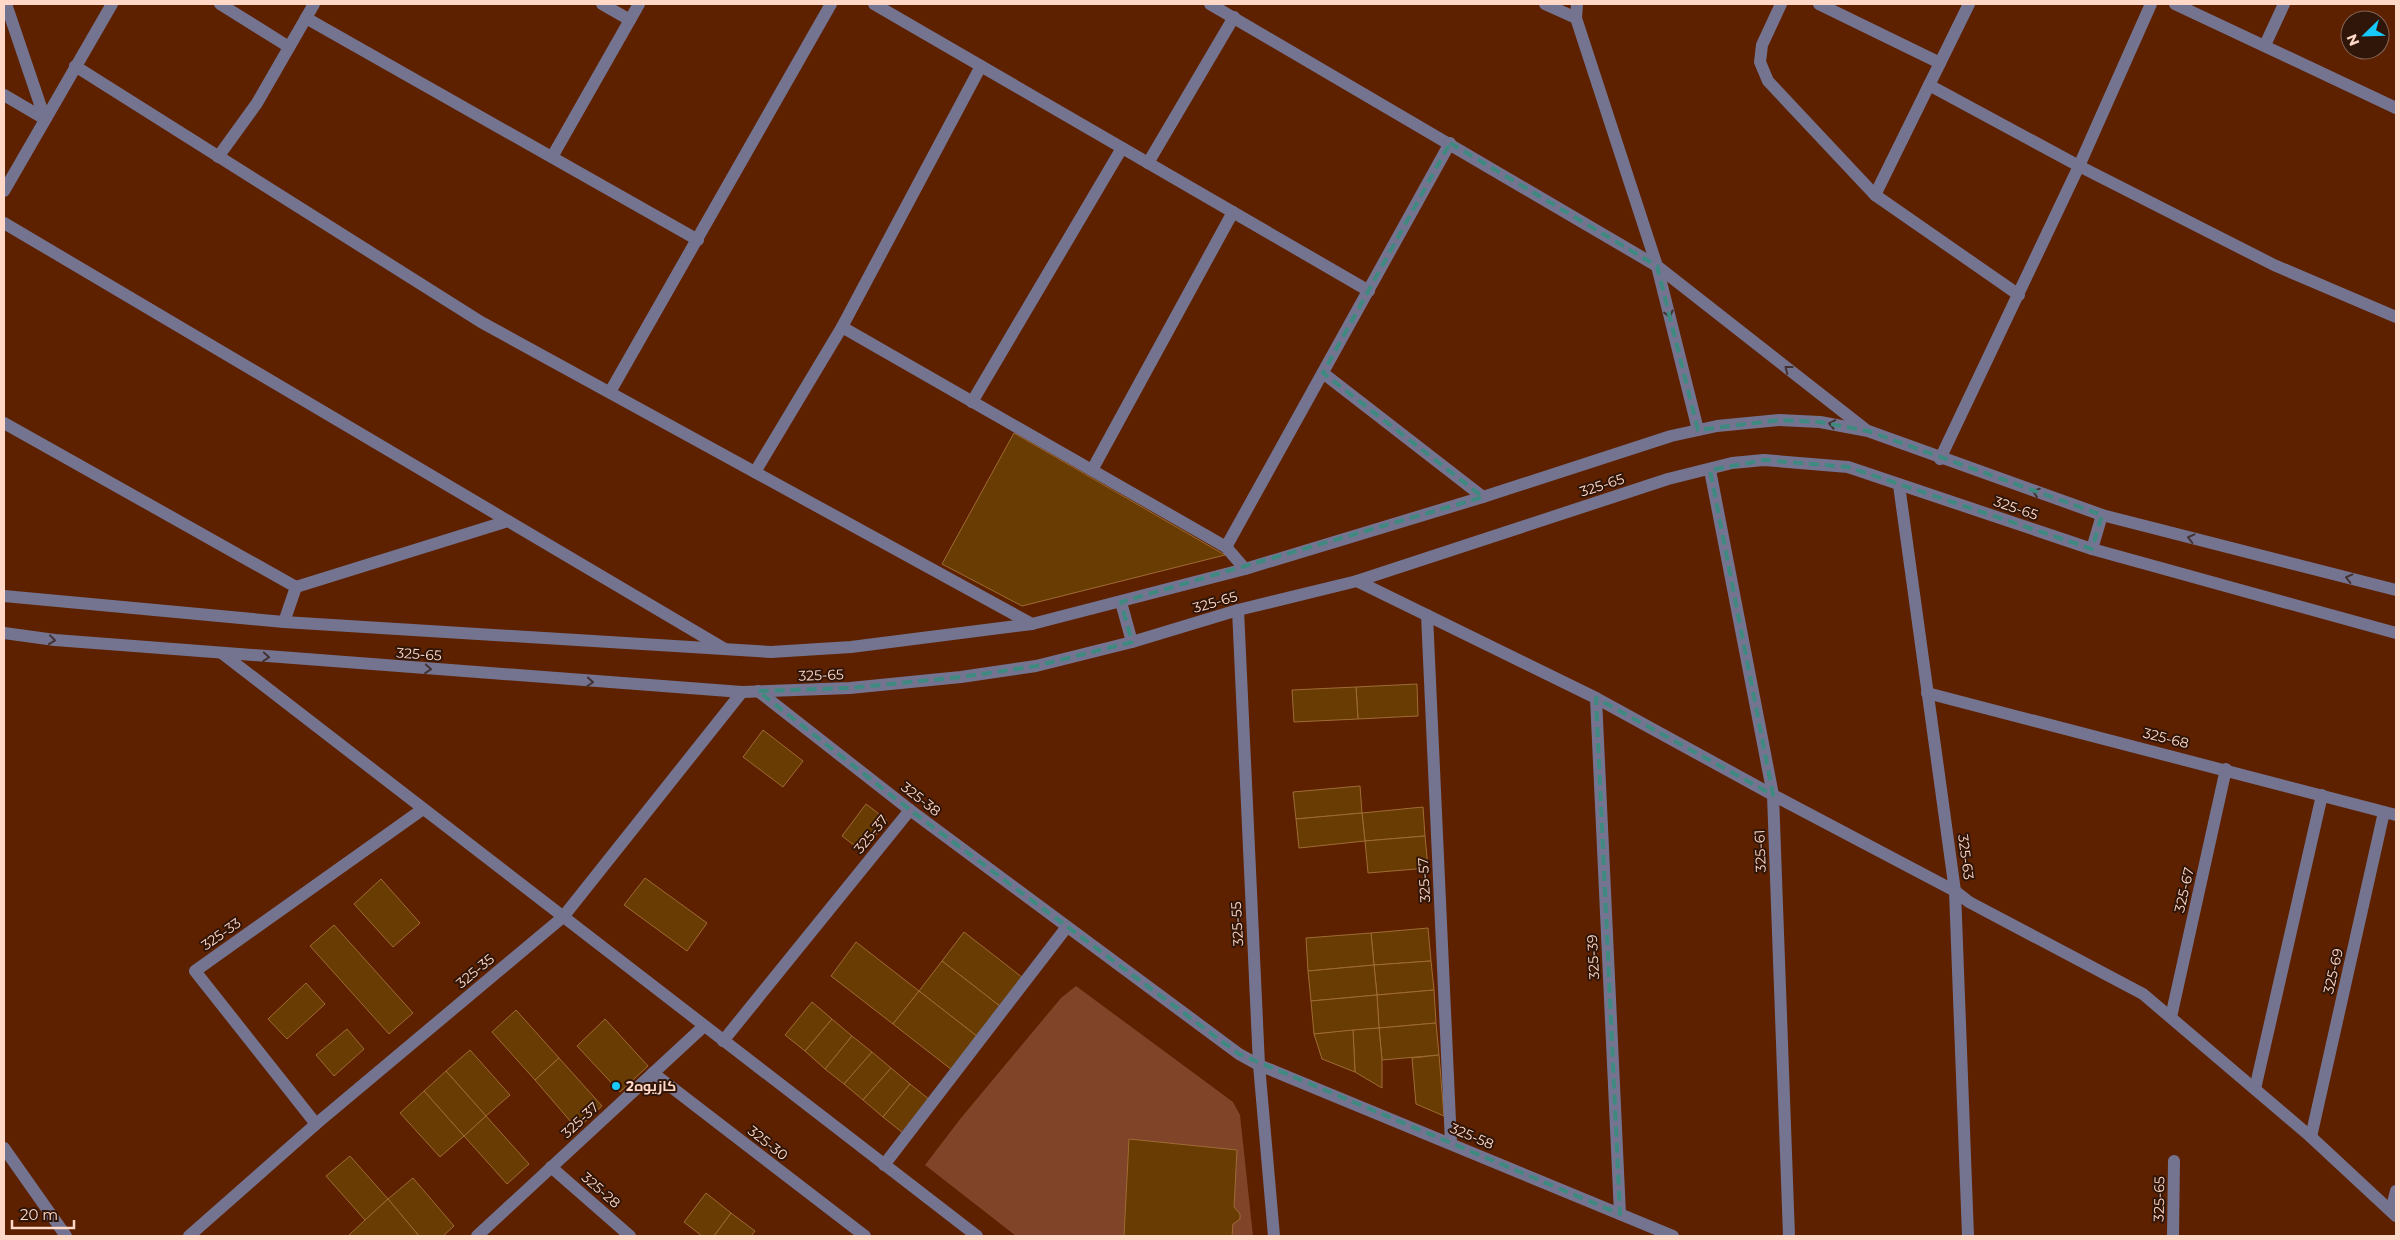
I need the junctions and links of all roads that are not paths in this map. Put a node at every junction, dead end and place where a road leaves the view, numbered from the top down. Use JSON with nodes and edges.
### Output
{"nodes":[{"id":1,"x":6,"y":4,"type":"edge"},
{"id":2,"x":112,"y":4,"type":"edge"},
{"id":3,"x":220,"y":4,"type":"edge"},
{"id":4,"x":314,"y":4,"type":"edge"},
{"id":5,"x":602,"y":4,"type":"edge"},
{"id":6,"x":639,"y":4,"type":"edge"},
{"id":7,"x":831,"y":4,"type":"edge"},
{"id":8,"x":874,"y":4,"type":"edge"},
{"id":9,"x":1210,"y":4,"type":"edge"},
{"id":10,"x":1545,"y":4,"type":"edge"},
{"id":11,"x":1577,"y":4,"type":"edge"},
{"id":12,"x":1781,"y":4,"type":"edge"},
{"id":13,"x":1819,"y":4,"type":"edge"},
{"id":14,"x":1969,"y":4,"type":"edge"},
{"id":15,"x":2151,"y":4,"type":"edge"},
{"id":16,"x":2175,"y":4,"type":"edge"},
{"id":17,"x":2284,"y":4,"type":"edge"},
{"id":18,"x":1234,"y":17,"type":"junction"},
{"id":19,"x":306,"y":18,"type":"junction"},
{"id":20,"x":1576,"y":18,"type":"junction"},
{"id":21,"x":630,"y":20,"type":"junction"},
{"id":22,"x":2265,"y":45,"type":"junction"},
{"id":23,"x":289,"y":47,"type":"junction"},
{"id":24,"x":1940,"y":63,"type":"junction"},
{"id":25,"x":75,"y":66,"type":"junction"},
{"id":26,"x":981,"y":66,"type":"junction"},
{"id":27,"x":1929,"y":85,"type":"junction"},
{"id":28,"x":4,"y":95,"type":"edge"},
{"id":29,"x":2396,"y":108,"type":"edge"},
{"id":30,"x":45,"y":119,"type":"junction"},
{"id":31,"x":1450,"y":143,"type":"junction"},
{"id":32,"x":1122,"y":148,"type":"junction"},
{"id":33,"x":218,"y":157,"type":"junction"},
{"id":34,"x":552,"y":157,"type":"junction"},
{"id":35,"x":1148,"y":163,"type":"junction"},
{"id":36,"x":2079,"y":166,"type":"junction"},
{"id":37,"x":4,"y":191,"type":"edge"},
{"id":38,"x":1875,"y":195,"type":"junction"},
{"id":39,"x":1233,"y":212,"type":"junction"},
{"id":40,"x":4,"y":223,"type":"edge"},
{"id":41,"x":698,"y":240,"type":"junction"},
{"id":42,"x":1657,"y":266,"type":"junction"},
{"id":43,"x":1369,"y":291,"type":"junction"},
{"id":44,"x":2019,"y":295,"type":"junction"},
{"id":45,"x":2396,"y":317,"type":"edge"},
{"id":46,"x":842,"y":327,"type":"junction"},
{"id":47,"x":1323,"y":373,"type":"junction"},
{"id":48,"x":610,"y":392,"type":"junction"},
{"id":49,"x":972,"y":402,"type":"junction"},
{"id":50,"x":4,"y":423,"type":"edge"},
{"id":51,"x":1698,"y":430,"type":"junction"},
{"id":52,"x":1868,"y":431,"type":"junction"},
{"id":53,"x":1940,"y":459,"type":"junction"},
{"id":54,"x":1092,"y":470,"type":"junction"},
{"id":55,"x":1710,"y":470,"type":"junction"},
{"id":56,"x":755,"y":472,"type":"junction"},
{"id":57,"x":1899,"y":485,"type":"junction"},
{"id":58,"x":1483,"y":498,"type":"junction"},
{"id":59,"x":2102,"y":515,"type":"junction"},
{"id":60,"x":508,"y":521,"type":"junction"},
{"id":61,"x":1226,"y":547,"type":"junction"},
{"id":62,"x":2092,"y":549,"type":"junction"},
{"id":63,"x":1245,"y":569,"type":"junction"},
{"id":64,"x":1356,"y":581,"type":"junction"},
{"id":65,"x":296,"y":586,"type":"junction"},
{"id":66,"x":2396,"y":590,"type":"edge"},
{"id":67,"x":4,"y":596,"type":"edge"},
{"id":68,"x":1121,"y":602,"type":"junction"},
{"id":69,"x":1238,"y":610,"type":"junction"},
{"id":70,"x":1427,"y":615,"type":"junction"},
{"id":71,"x":284,"y":622,"type":"junction"},
{"id":72,"x":1032,"y":624,"type":"junction"},
{"id":73,"x":4,"y":633,"type":"edge"},
{"id":74,"x":2396,"y":633,"type":"edge"},
{"id":75,"x":1132,"y":642,"type":"junction"},
{"id":76,"x":725,"y":649,"type":"junction"},
{"id":77,"x":224,"y":654,"type":"junction"},
{"id":78,"x":758,"y":691,"type":"junction"},
{"id":79,"x":742,"y":692,"type":"junction"},
{"id":80,"x":1927,"y":693,"type":"junction"},
{"id":81,"x":1596,"y":698,"type":"junction"},
{"id":82,"x":2226,"y":770,"type":"junction"},
{"id":83,"x":2322,"y":794,"type":"junction"},
{"id":84,"x":1773,"y":795,"type":"junction"},
{"id":85,"x":423,"y":808,"type":"junction"},
{"id":86,"x":910,"y":810,"type":"junction"},
{"id":87,"x":2390,"y":814,"type":"edge"},
{"id":88,"x":1955,"y":892,"type":"junction"},
{"id":89,"x":563,"y":917,"type":"junction"},
{"id":90,"x":1066,"y":928,"type":"junction"},
{"id":91,"x":2172,"y":1017,"type":"junction"},
{"id":92,"x":704,"y":1026,"type":"junction"},
{"id":93,"x":724,"y":1041,"type":"junction"},
{"id":94,"x":1259,"y":1065,"type":"junction"},
{"id":95,"x":653,"y":1073,"type":"junction"},
{"id":96,"x":2255,"y":1089,"type":"junction"},
{"id":97,"x":316,"y":1124,"type":"junction"},
{"id":98,"x":2311,"y":1137,"type":"junction"},
{"id":99,"x":1451,"y":1143,"type":"junction"},
{"id":100,"x":4,"y":1148,"type":"edge"},
{"id":101,"x":2174,"y":1161,"type":"dead end"},
{"id":102,"x":884,"y":1165,"type":"junction"},
{"id":103,"x":551,"y":1167,"type":"junction"},
{"id":104,"x":2396,"y":1191,"type":"edge"},
{"id":105,"x":1620,"y":1214,"type":"junction"},
{"id":106,"x":2394,"y":1214,"type":"edge"},
{"id":107,"x":66,"y":1236,"type":"edge"},
{"id":108,"x":189,"y":1236,"type":"edge"},
{"id":109,"x":476,"y":1236,"type":"edge"},
{"id":110,"x":630,"y":1236,"type":"edge"},
{"id":111,"x":865,"y":1236,"type":"edge"},
{"id":112,"x":977,"y":1236,"type":"edge"},
{"id":113,"x":1274,"y":1236,"type":"edge"},
{"id":114,"x":1673,"y":1236,"type":"edge"},
{"id":115,"x":1789,"y":1236,"type":"edge"},
{"id":116,"x":1968,"y":1236,"type":"edge"},
{"id":117,"x":2173,"y":1236,"type":"edge"}],
"edges":[{"from":1,"to":30,"type":"street"},
{"from":2,"to":25,"type":"street"},
{"from":3,"to":23,"type":"street"},
{"from":4,"to":19,"type":"street"},
{"from":5,"to":21,"type":"street"},
{"from":6,"to":21,"type":"street"},
{"from":7,"to":41,"type":"street"},
{"from":8,"to":26,"type":"street"},
{"from":9,"to":18,"type":"street"},
{"from":10,"to":20,"type":"street"},
{"from":11,"to":20,"type":"street"},
{"from":12,"to":38,"type":"street"},
{"from":13,"to":24,"type":"street"},
{"from":14,"to":24,"type":"street"},
{"from":15,"to":36,"type":"street"},
{"from":16,"to":22,"type":"street"},
{"from":17,"to":22,"type":"street"},
{"from":18,"to":31,"type":"street"},
{"from":18,"to":35,"type":"street"},
{"from":19,"to":23,"type":"street"},
{"from":19,"to":34,"type":"street"},
{"from":20,"to":42,"type":"street"},
{"from":21,"to":34,"type":"street"},
{"from":22,"to":29,"type":"street"},
{"from":23,"to":33,"type":"street"},
{"from":24,"to":27,"type":"street"},
{"from":25,"to":30,"type":"street"},
{"from":25,"to":33,"type":"street"},
{"from":26,"to":32,"type":"street"},
{"from":26,"to":46,"type":"street"},
{"from":27,"to":36,"type":"street"},
{"from":27,"to":38,"type":"street"},
{"from":28,"to":30,"type":"street"},
{"from":30,"to":37,"type":"street"},
{"from":31,"to":42,"type":"street"},
{"from":31,"to":43,"type":"street"},
{"from":32,"to":35,"type":"street"},
{"from":32,"to":49,"type":"street"},
{"from":33,"to":48,"type":"street"},
{"from":34,"to":41,"type":"street"},
{"from":35,"to":39,"type":"street"},
{"from":36,"to":44,"type":"street"},
{"from":36,"to":45,"type":"street"},
{"from":38,"to":44,"type":"street"},
{"from":39,"to":43,"type":"street"},
{"from":39,"to":54,"type":"street"},
{"from":40,"to":60,"type":"street"},
{"from":41,"to":48,"type":"street"},
{"from":42,"to":51,"type":"street","one_way":true},
{"from":52,"to":42,"type":"street","one_way":true},
{"from":43,"to":47,"type":"street"},
{"from":44,"to":53,"type":"street"},
{"from":46,"to":49,"type":"street"},
{"from":46,"to":56,"type":"street"},
{"from":47,"to":58,"type":"street"},
{"from":47,"to":61,"type":"street"},
{"from":48,"to":56,"type":"street"},
{"from":49,"to":54,"type":"street"},
{"from":50,"to":65,"type":"street"},
{"from":52,"to":51,"type":"street","name":"325-65","one_way":true},
{"from":51,"to":58,"type":"street","name":"325-65"},
{"from":52,"to":53,"type":"street","name":"325-65"},
{"from":59,"to":53,"type":"street","name":"325-65","one_way":true},
{"from":54,"to":61,"type":"street"},
{"from":55,"to":57,"type":"street","name":"325-65"},
{"from":55,"to":64,"type":"street","name":"325-65"},
{"from":55,"to":84,"type":"street","name":"325-61"},
{"from":56,"to":72,"type":"street"},
{"from":57,"to":62,"type":"street","name":"325-65"},
{"from":57,"to":80,"type":"street","name":"325-63"},
{"from":58,"to":63,"type":"street","name":"325-65"},
{"from":59,"to":62,"type":"street"},
{"from":66,"to":59,"type":"street","name":"325-65","one_way":true},
{"from":60,"to":65,"type":"street"},
{"from":60,"to":76,"type":"street"},
{"from":61,"to":63,"type":"street"},
{"from":62,"to":74,"type":"street","name":"325-65"},
{"from":63,"to":68,"type":"street","name":"325-65"},
{"from":64,"to":69,"type":"street","name":"325-65"},
{"from":64,"to":70,"type":"street"},
{"from":65,"to":71,"type":"street"},
{"from":67,"to":71,"type":"street","name":"325-65"},
{"from":68,"to":72,"type":"street","name":"325-65"},
{"from":68,"to":75,"type":"street"},
{"from":69,"to":75,"type":"street","name":"325-65"},
{"from":69,"to":94,"type":"street","name":"325-55"},
{"from":70,"to":81,"type":"street"},
{"from":70,"to":99,"type":"street","name":"325-57"},
{"from":71,"to":76,"type":"street","name":"325-65"},
{"from":72,"to":76,"type":"street","name":"325-65"},
{"from":73,"to":77,"type":"street","name":"325-65","one_way":true},
{"from":75,"to":78,"type":"street","name":"325-65"},
{"from":77,"to":79,"type":"street","name":"325-65","one_way":true},
{"from":77,"to":85,"type":"street"},
{"from":78,"to":79,"type":"street","name":"325-65"},
{"from":78,"to":86,"type":"street","name":"325-38"},
{"from":79,"to":89,"type":"street","name":"325-35"},
{"from":80,"to":82,"type":"street","name":"325-68"},
{"from":80,"to":88,"type":"street","name":"325-63"},
{"from":81,"to":84,"type":"street"},
{"from":81,"to":105,"type":"street","name":"325-39"},
{"from":82,"to":83,"type":"street","name":"325-68"},
{"from":82,"to":91,"type":"street","name":"325-67"},
{"from":83,"to":87,"type":"street","name":"325-68"},
{"from":83,"to":96,"type":"street"},
{"from":84,"to":88,"type":"street"},
{"from":84,"to":115,"type":"street","name":"325-61"},
{"from":85,"to":89,"type":"street"},
{"from":85,"to":97,"type":"street","name":"325-33"},
{"from":86,"to":90,"type":"street","name":"325-38"},
{"from":86,"to":93,"type":"street","name":"325-37"},
{"from":87,"to":98,"type":"street","name":"325-69"},
{"from":88,"to":91,"type":"street"},
{"from":88,"to":116,"type":"street","name":"325-63"},
{"from":89,"to":92,"type":"street"},
{"from":89,"to":97,"type":"street","name":"325-35"},
{"from":90,"to":94,"type":"street","name":"325-38"},
{"from":90,"to":102,"type":"street"},
{"from":91,"to":96,"type":"street"},
{"from":92,"to":93,"type":"street"},
{"from":92,"to":95,"type":"street","name":"325-37"},
{"from":93,"to":102,"type":"street"},
{"from":94,"to":99,"type":"street","name":"325-58"},
{"from":94,"to":113,"type":"street","name":"325-55"},
{"from":95,"to":103,"type":"street","name":"325-37"},
{"from":95,"to":111,"type":"street","name":"325-30"},
{"from":96,"to":98,"type":"street"},
{"from":97,"to":108,"type":"street","name":"325-35"},
{"from":98,"to":106,"type":"street"},
{"from":99,"to":105,"type":"street","name":"325-58"},
{"from":100,"to":107,"type":"street"},
{"from":101,"to":117,"type":"street","name":"325-65"},
{"from":102,"to":112,"type":"street"},
{"from":103,"to":109,"type":"street","name":"325-37"},
{"from":103,"to":110,"type":"street","name":"325-28"},
{"from":104,"to":106,"type":"street"},
{"from":105,"to":114,"type":"street","name":"325-58"}]}
